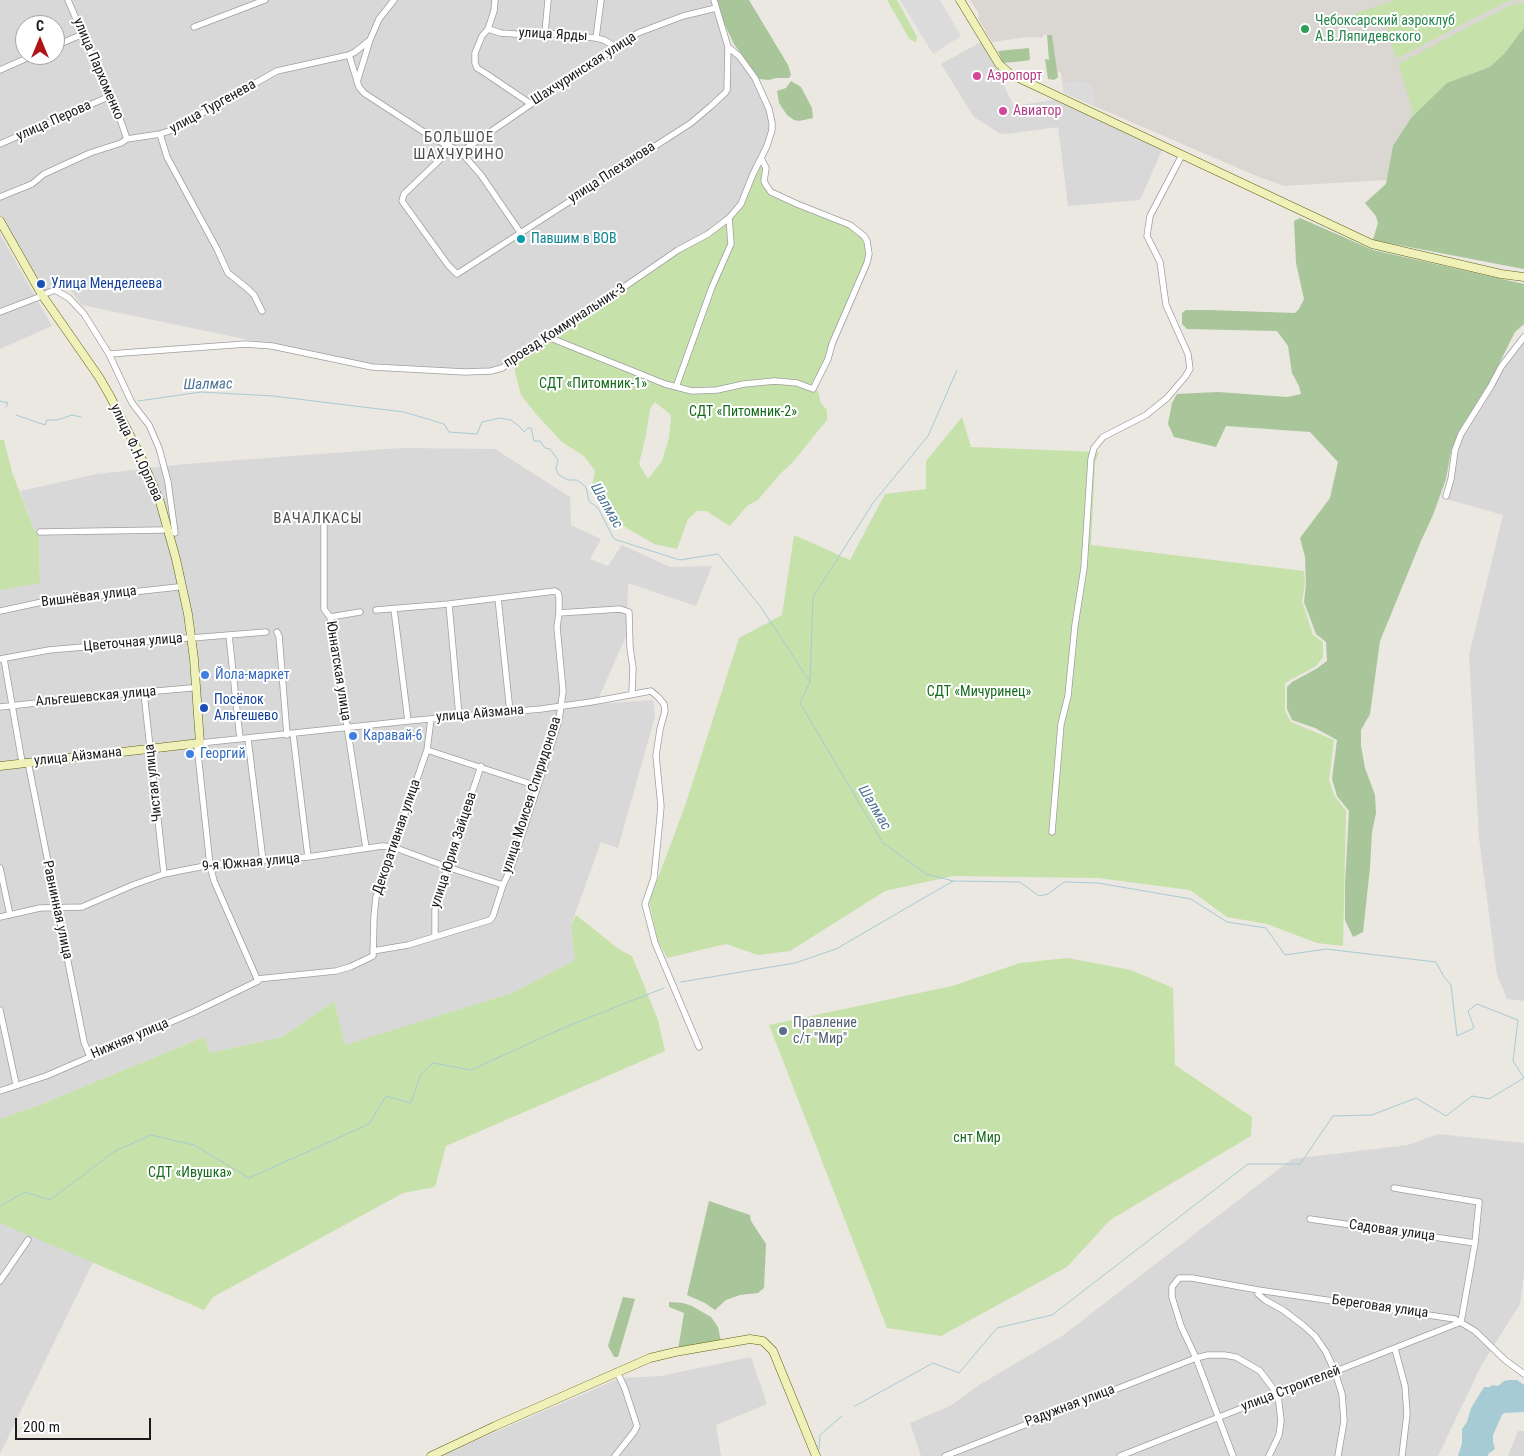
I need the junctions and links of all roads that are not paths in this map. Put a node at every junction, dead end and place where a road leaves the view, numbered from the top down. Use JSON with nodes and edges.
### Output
{"nodes":[{"id":1,"x":68,"y":0,"type":"edge"},
{"id":2,"x":265,"y":0,"type":"edge"},
{"id":3,"x":385,"y":0,"type":"edge"},
{"id":4,"x":495,"y":0,"type":"edge"},
{"id":5,"x":548,"y":0,"type":"edge"},
{"id":6,"x":601,"y":0,"type":"edge"},
{"id":7,"x":714,"y":0,"type":"edge"},
{"id":8,"x":960,"y":0,"type":"edge"},
{"id":9,"x":393,"y":1,"type":"edge"},
{"id":10,"x":716,"y":8,"type":"junction"},
{"id":11,"x":194,"y":27,"type":"dead end"},
{"id":12,"x":488,"y":29,"type":"junction"},
{"id":13,"x":545,"y":33,"type":"junction"},
{"id":14,"x":83,"y":34,"type":"junction"},
{"id":15,"x":596,"y":38,"type":"junction"},
{"id":16,"x":370,"y":40,"type":"junction"},
{"id":17,"x":65,"y":42,"type":"edge"},
{"id":18,"x":616,"y":47,"type":"junction"},
{"id":19,"x":728,"y":47,"type":"junction"},
{"id":20,"x":348,"y":55,"type":"junction"},
{"id":21,"x":15,"y":63,"type":"edge"},
{"id":22,"x":0,"y":70,"type":"edge"},
{"id":23,"x":357,"y":82,"type":"junction"},
{"id":24,"x":108,"y":97,"type":"junction"},
{"id":25,"x":531,"y":104,"type":"junction"},
{"id":26,"x":160,"y":134,"type":"junction"},
{"id":27,"x":127,"y":139,"type":"junction"},
{"id":28,"x":0,"y":144,"type":"edge"},
{"id":29,"x":452,"y":148,"type":"junction"},
{"id":30,"x":461,"y":152,"type":"junction"},
{"id":31,"x":1182,"y":155,"type":"junction"},
{"id":32,"x":761,"y":158,"type":"junction"},
{"id":33,"x":0,"y":197,"type":"edge"},
{"id":34,"x":729,"y":218,"type":"junction"},
{"id":35,"x":0,"y":221,"type":"edge"},
{"id":36,"x":0,"y":231,"type":"edge"},
{"id":37,"x":520,"y":232,"type":"junction"},
{"id":38,"x":1524,"y":277,"type":"edge"},
{"id":39,"x":40,"y":296,"type":"junction"},
{"id":40,"x":262,"y":311,"type":"dead end"},
{"id":41,"x":0,"y":312,"type":"edge"},
{"id":42,"x":1524,"y":336,"type":"edge"},
{"id":43,"x":548,"y":337,"type":"junction"},
{"id":44,"x":109,"y":354,"type":"junction"},
{"id":45,"x":676,"y":387,"type":"junction"},
{"id":46,"x":1446,"y":496,"type":"dead end"},
{"id":47,"x":324,"y":525,"type":"dead end"},
{"id":48,"x":40,"y":532,"type":"dead end"},
{"id":49,"x":168,"y":532,"type":"junction"},
{"id":50,"x":178,"y":587,"type":"junction"},
{"id":51,"x":498,"y":598,"type":"junction"},
{"id":52,"x":449,"y":604,"type":"junction"},
{"id":53,"x":394,"y":609,"type":"junction"},
{"id":54,"x":376,"y":610,"type":"dead end"},
{"id":55,"x":0,"y":611,"type":"edge"},
{"id":56,"x":360,"y":612,"type":"dead end"},
{"id":57,"x":559,"y":613,"type":"junction"},
{"id":58,"x":330,"y":617,"type":"junction"},
{"id":59,"x":266,"y":632,"type":"dead end"},
{"id":60,"x":277,"y":632,"type":"dead end"},
{"id":61,"x":229,"y":635,"type":"junction"},
{"id":62,"x":189,"y":638,"type":"junction"},
{"id":63,"x":2,"y":659,"type":"edge"},
{"id":64,"x":192,"y":688,"type":"junction"},
{"id":65,"x":144,"y":692,"type":"junction"},
{"id":66,"x":632,"y":694,"type":"junction"},
{"id":67,"x":13,"y":705,"type":"junction"},
{"id":68,"x":560,"y":707,"type":"junction"},
{"id":69,"x":0,"y":708,"type":"edge"},
{"id":70,"x":510,"y":712,"type":"junction"},
{"id":71,"x":459,"y":716,"type":"junction"},
{"id":72,"x":432,"y":719,"type":"junction"},
{"id":73,"x":408,"y":721,"type":"junction"},
{"id":74,"x":347,"y":728,"type":"junction"},
{"id":75,"x":290,"y":734,"type":"junction"},
{"id":76,"x":240,"y":739,"type":"junction"},
{"id":77,"x":248,"y":739,"type":"junction"},
{"id":78,"x":198,"y":745,"type":"junction"},
{"id":79,"x":150,"y":749,"type":"junction"},
{"id":80,"x":428,"y":750,"type":"junction"},
{"id":81,"x":25,"y":762,"type":"junction"},
{"id":82,"x":0,"y":766,"type":"edge"},
{"id":83,"x":481,"y":766,"type":"junction"},
{"id":84,"x":537,"y":786,"type":"junction"},
{"id":85,"x":1052,"y":832,"type":"dead end"},
{"id":86,"x":394,"y":847,"type":"junction"},
{"id":87,"x":366,"y":848,"type":"junction"},
{"id":88,"x":308,"y":857,"type":"junction"},
{"id":89,"x":263,"y":861,"type":"junction"},
{"id":90,"x":210,"y":865,"type":"junction"},
{"id":91,"x":447,"y":867,"type":"junction"},
{"id":92,"x":0,"y":868,"type":"edge"},
{"id":93,"x":164,"y":874,"type":"junction"},
{"id":94,"x":502,"y":885,"type":"junction"},
{"id":95,"x":57,"y":907,"type":"junction"},
{"id":96,"x":10,"y":914,"type":"junction"},
{"id":97,"x":0,"y":917,"type":"edge"},
{"id":98,"x":490,"y":920,"type":"joint"},
{"id":99,"x":435,"y":936,"type":"junction"},
{"id":100,"x":373,"y":954,"type":"junction"},
{"id":101,"x":257,"y":980,"type":"junction"},
{"id":102,"x":0,"y":1010,"type":"edge"},
{"id":103,"x":699,"y":1047,"type":"dead end"},
{"id":104,"x":90,"y":1057,"type":"junction"},
{"id":105,"x":16,"y":1084,"type":"junction"},
{"id":106,"x":0,"y":1091,"type":"edge"},
{"id":107,"x":1394,"y":1188,"type":"dead end"},
{"id":108,"x":1310,"y":1219,"type":"dead end"},
{"id":109,"x":28,"y":1240,"type":"dead end"},
{"id":110,"x":1475,"y":1243,"type":"junction"},
{"id":111,"x":0,"y":1281,"type":"edge"},
{"id":112,"x":1258,"y":1290,"type":"junction"},
{"id":113,"x":1461,"y":1322,"type":"junction"},
{"id":114,"x":1395,"y":1349,"type":"junction"},
{"id":115,"x":1196,"y":1358,"type":"junction"},
{"id":116,"x":616,"y":1372,"type":"junction"},
{"id":117,"x":1335,"y":1372,"type":"junction"},
{"id":118,"x":1524,"y":1374,"type":"edge"},
{"id":119,"x":1278,"y":1395,"type":"junction"},
{"id":120,"x":1218,"y":1418,"type":"junction"},
{"id":121,"x":431,"y":1456,"type":"edge"},
{"id":122,"x":615,"y":1456,"type":"edge"},
{"id":123,"x":816,"y":1456,"type":"edge"},
{"id":124,"x":945,"y":1456,"type":"edge"},
{"id":125,"x":1120,"y":1456,"type":"edge"},
{"id":126,"x":1233,"y":1456,"type":"edge"},
{"id":127,"x":1269,"y":1456,"type":"edge"},
{"id":128,"x":1338,"y":1456,"type":"edge"},
{"id":129,"x":1402,"y":1456,"type":"edge"}],
"edges":[{"from":1,"to":14,"type":"street","name":"улица Пархоменко"},
{"from":2,"to":11,"type":"street"},
{"from":3,"to":9,"type":"street"},
{"from":4,"to":12,"type":"street"},
{"from":5,"to":13,"type":"street"},
{"from":6,"to":15,"type":"street"},
{"from":7,"to":10,"type":"street","name":"проезд Коммунальник-3"},
{"from":8,"to":31,"type":"street"},
{"from":9,"to":16,"type":"street"},
{"from":10,"to":18,"type":"street","name":"Шахчуринская улица"},
{"from":10,"to":19,"type":"street","name":"проезд Коммунальник-3"},
{"from":12,"to":13,"type":"street","name":"улица Ярды"},
{"from":12,"to":25,"type":"street"},
{"from":13,"to":15,"type":"street","name":"улица Ярды"},
{"from":14,"to":17,"type":"street"},
{"from":14,"to":24,"type":"street","name":"улица Пархоменко"},
{"from":15,"to":18,"type":"street","name":"улица Ярды"},
{"from":16,"to":20,"type":"street","name":"улица Тургенева"},
{"from":16,"to":23,"type":"street"},
{"from":18,"to":25,"type":"street","name":"Шахчуринская улица"},
{"from":19,"to":32,"type":"street","name":"проезд Коммунальник-3"},
{"from":19,"to":37,"type":"street","name":"улица Плеханова"},
{"from":20,"to":23,"type":"street"},
{"from":20,"to":26,"type":"street","name":"улица Тургенева"},
{"from":21,"to":22,"type":"street"},
{"from":23,"to":29,"type":"street"},
{"from":24,"to":27,"type":"street","name":"улица Пархоменко"},
{"from":24,"to":28,"type":"street","name":"улица Перова"},
{"from":25,"to":30,"type":"street","name":"Шахчуринская улица"},
{"from":26,"to":27,"type":"street","name":"улица Тургенева"},
{"from":26,"to":40,"type":"street"},
{"from":27,"to":33,"type":"street","name":"улица Тургенева"},
{"from":29,"to":30,"type":"street"},
{"from":29,"to":37,"type":"street","name":"улица Плеханова"},
{"from":30,"to":37,"type":"street"},
{"from":31,"to":38,"type":"street"},
{"from":31,"to":85,"type":"street"},
{"from":32,"to":34,"type":"street","name":"проезд Коммунальник-3"},
{"from":32,"to":45,"type":"street"},
{"from":34,"to":43,"type":"street","name":"проезд Коммунальник-3"},
{"from":34,"to":45,"type":"street"},
{"from":35,"to":39,"type":"street","name":"улица Ф.Н.Орлова"},
{"from":36,"to":39,"type":"street","name":"улица Ф.Н.Орлова"},
{"from":39,"to":41,"type":"street"},
{"from":39,"to":44,"type":"street"},
{"from":39,"to":49,"type":"street","name":"улица Ф.Н.Орлова"},
{"from":42,"to":46,"type":"street"},
{"from":43,"to":44,"type":"street","name":"проезд Коммунальник-3"},
{"from":43,"to":45,"type":"street"},
{"from":44,"to":49,"type":"street"},
{"from":47,"to":58,"type":"street","name":"Юннатская улица"},
{"from":48,"to":49,"type":"street"},
{"from":49,"to":50,"type":"street","name":"улица Ф.Н.Орлова"},
{"from":49,"to":62,"type":"street","name":"улица Ф.Н.Орлова"},
{"from":50,"to":55,"type":"street","name":"Вишнёвая улица"},
{"from":50,"to":62,"type":"street","name":"улица Ф.Н.Орлова"},
{"from":51,"to":52,"type":"street"},
{"from":51,"to":57,"type":"street","name":"улица Моисея Спиридонова"},
{"from":51,"to":70,"type":"street"},
{"from":52,"to":53,"type":"street"},
{"from":52,"to":71,"type":"street"},
{"from":53,"to":54,"type":"street"},
{"from":53,"to":73,"type":"street"},
{"from":56,"to":58,"type":"street"},
{"from":57,"to":66,"type":"street"},
{"from":57,"to":68,"type":"street","name":"улица Моисея Спиридонова"},
{"from":58,"to":74,"type":"street","name":"Юннатская улица"},
{"from":59,"to":61,"type":"street","name":"Цветочная улица"},
{"from":60,"to":75,"type":"street"},
{"from":61,"to":62,"type":"street","name":"Цветочная улица"},
{"from":61,"to":76,"type":"street"},
{"from":62,"to":63,"type":"street","name":"Цветочная улица"},
{"from":62,"to":64,"type":"street","name":"улица Ф.Н.Орлова"},
{"from":62,"to":78,"type":"street","name":"улица Ф.Н.Орлова"},
{"from":63,"to":67,"type":"street","name":"Равнинная улица"},
{"from":64,"to":65,"type":"street","name":"Альгешевская улица"},
{"from":64,"to":78,"type":"street","name":"улица Ф.Н.Орлова"},
{"from":65,"to":67,"type":"street","name":"Альгешевская улица"},
{"from":65,"to":79,"type":"street","name":"Чистая улица"},
{"from":66,"to":68,"type":"street","name":"улица Айзмана"},
{"from":66,"to":103,"type":"street","name":"улица Айзмана"},
{"from":67,"to":69,"type":"street","name":"Альгешевская улица"},
{"from":67,"to":81,"type":"street","name":"Равнинная улица"},
{"from":68,"to":70,"type":"street","name":"улица Айзмана"},
{"from":68,"to":84,"type":"street","name":"улица Моисея Спиридонова"},
{"from":70,"to":71,"type":"street","name":"улица Айзмана"},
{"from":71,"to":72,"type":"street","name":"улица Айзмана"},
{"from":72,"to":73,"type":"street","name":"улица Айзмана"},
{"from":72,"to":80,"type":"street","name":"Декоративная улица"},
{"from":73,"to":74,"type":"street","name":"улица Айзмана"},
{"from":74,"to":75,"type":"street","name":"улица Айзмана"},
{"from":74,"to":87,"type":"street","name":"Юннатская улица"},
{"from":75,"to":77,"type":"street","name":"улица Айзмана"},
{"from":75,"to":88,"type":"street"},
{"from":76,"to":77,"type":"street","name":"улица Айзмана"},
{"from":76,"to":78,"type":"street","name":"улица Айзмана"},
{"from":77,"to":89,"type":"street"},
{"from":78,"to":79,"type":"street","name":"улица Айзмана"},
{"from":78,"to":90,"type":"street"},
{"from":79,"to":81,"type":"street","name":"улица Айзмана"},
{"from":79,"to":93,"type":"street","name":"Чистая улица"},
{"from":80,"to":83,"type":"street"},
{"from":80,"to":86,"type":"street","name":"Декоративная улица"},
{"from":81,"to":82,"type":"street","name":"улица Айзмана"},
{"from":81,"to":95,"type":"street","name":"Равнинная улица"},
{"from":83,"to":84,"type":"street"},
{"from":83,"to":91,"type":"street","name":"улица Юрия Зайцева"},
{"from":84,"to":94,"type":"street","name":"улица Моисея Спиридонова"},
{"from":86,"to":87,"type":"street","name":"9-я Южная улица"},
{"from":86,"to":91,"type":"street","name":"9-я Южная улица"},
{"from":86,"to":100,"type":"street","name":"Декоративная улица"},
{"from":87,"to":88,"type":"street","name":"9-я Южная улица"},
{"from":88,"to":89,"type":"street","name":"9-я Южная улица"},
{"from":89,"to":90,"type":"street","name":"9-я Южная улица"},
{"from":90,"to":93,"type":"street","name":"9-я Южная улица"},
{"from":90,"to":101,"type":"street"},
{"from":91,"to":94,"type":"street","name":"9-я Южная улица"},
{"from":91,"to":99,"type":"street","name":"улица Юрия Зайцева"},
{"from":92,"to":96,"type":"street"},
{"from":93,"to":95,"type":"street","name":"9-я Южная улица"},
{"from":94,"to":98,"type":"street","name":"улица Моисея Спиридонова"},
{"from":95,"to":96,"type":"street","name":"9-я Южная улица"},
{"from":95,"to":104,"type":"street","name":"Равнинная улица"},
{"from":96,"to":97,"type":"street","name":"9-я Южная улица"},
{"from":98,"to":99,"type":"street","name":"Нижняя улица"},
{"from":99,"to":100,"type":"street","name":"Нижняя улица"},
{"from":100,"to":101,"type":"street","name":"Нижняя улица"},
{"from":101,"to":104,"type":"street","name":"Нижняя улица"},
{"from":102,"to":105,"type":"street"},
{"from":104,"to":105,"type":"street","name":"Нижняя улица"},
{"from":105,"to":106,"type":"street","name":"Нижняя улица"},
{"from":107,"to":110,"type":"street"},
{"from":108,"to":110,"type":"street","name":"Садовая улица"},
{"from":109,"to":111,"type":"street"},
{"from":110,"to":113,"type":"street"},
{"from":112,"to":113,"type":"street","name":"Береговая улица"},
{"from":112,"to":115,"type":"street","name":"Береговая улица"},
{"from":112,"to":117,"type":"street"},
{"from":113,"to":114,"type":"street","name":"улица Строителей"},
{"from":113,"to":118,"type":"street"},
{"from":114,"to":117,"type":"street","name":"улица Строителей"},
{"from":114,"to":129,"type":"street"},
{"from":115,"to":119,"type":"street","name":"Радужная улица"},
{"from":115,"to":120,"type":"street"},
{"from":115,"to":124,"type":"street","name":"Радужная улица"},
{"from":116,"to":121,"type":"street"},
{"from":116,"to":122,"type":"street"},
{"from":116,"to":123,"type":"street"},
{"from":117,"to":119,"type":"street","name":"улица Строителей"},
{"from":117,"to":128,"type":"street"},
{"from":119,"to":120,"type":"street","name":"улица Строителей"},
{"from":119,"to":127,"type":"street"},
{"from":120,"to":125,"type":"street","name":"улица Строителей"},
{"from":120,"to":126,"type":"street"}]}
